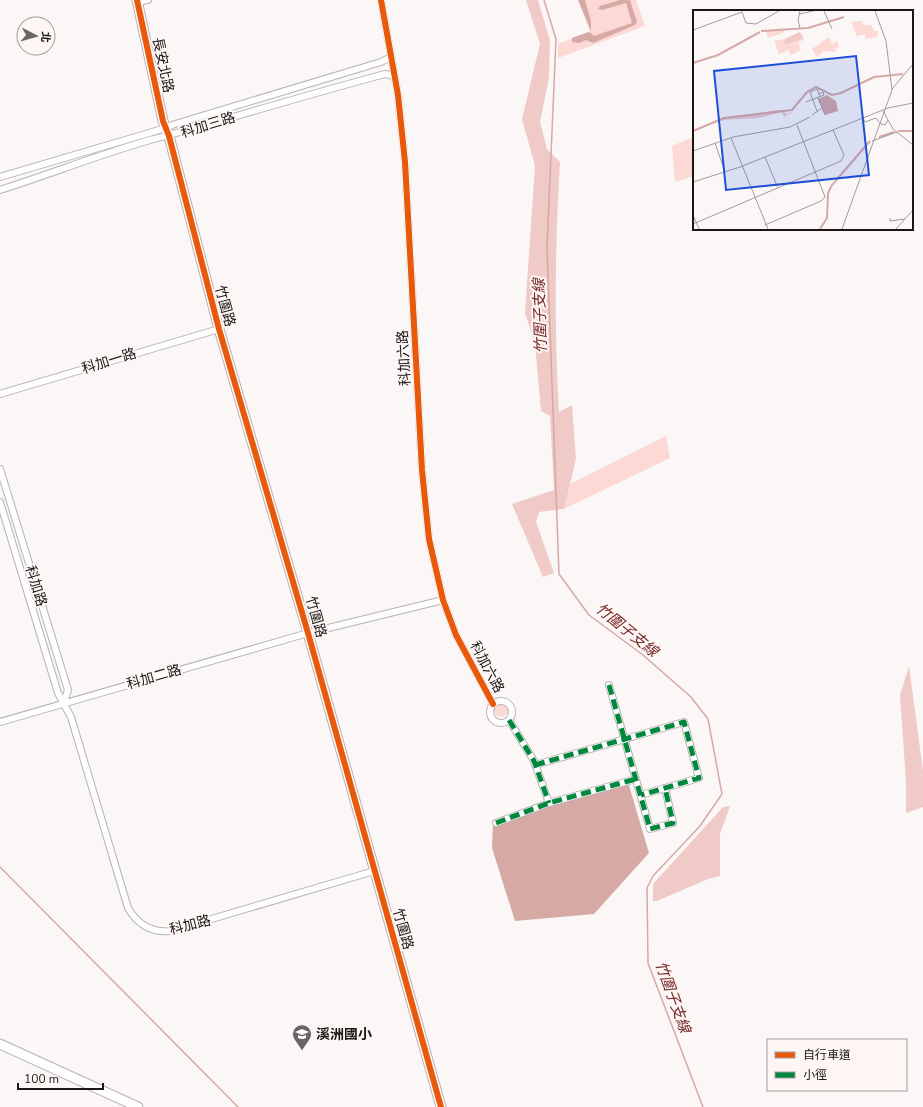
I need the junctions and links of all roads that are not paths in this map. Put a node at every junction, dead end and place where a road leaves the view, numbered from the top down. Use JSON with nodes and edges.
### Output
{"nodes":[{"id":1,"x":148,"y":0,"type":"edge"},
{"id":2,"x":381,"y":0,"type":"edge"},
{"id":3,"x":137,"y":1,"type":"edge"},
{"id":4,"x":391,"y":57,"type":"junction"},
{"id":5,"x":394,"y":76,"type":"junction"},
{"id":6,"x":168,"y":133,"type":"junction"},
{"id":7,"x":0,"y":177,"type":"edge"},
{"id":8,"x":0,"y":190,"type":"edge"},
{"id":9,"x":219,"y":329,"type":"junction"},
{"id":10,"x":0,"y":394,"type":"edge"},
{"id":11,"x":0,"y":469,"type":"edge"},
{"id":12,"x":0,"y":502,"type":"edge"},
{"id":13,"x":443,"y":600,"type":"junction"},
{"id":14,"x":308,"y":633,"type":"junction"},
{"id":15,"x":609,"y":684,"type":"dead end"},
{"id":16,"x":64,"y":702,"type":"junction"},
{"id":17,"x":493,"y":704,"type":"junction"},
{"id":18,"x":508,"y":720,"type":"junction"},
{"id":19,"x":0,"y":722,"type":"edge"},
{"id":20,"x":625,"y":739,"type":"junction"},
{"id":21,"x":535,"y":765,"type":"junction"},
{"id":22,"x":636,"y":778,"type":"junction"},
{"id":23,"x":665,"y":788,"type":"junction"},
{"id":24,"x":641,"y":795,"type":"junction"},
{"id":25,"x":549,"y":803,"type":"junction"},
{"id":26,"x":496,"y":823,"type":"dead end"},
{"id":27,"x":374,"y":871,"type":"junction"},
{"id":28,"x":0,"y":1044,"type":"edge"},
{"id":29,"x":138,"y":1107,"type":"edge"},
{"id":30,"x":441,"y":1107,"type":"edge"}],
"edges":[{"from":1,"to":3,"type":"street"},
{"from":2,"to":4,"type":"street","name":"科加六路"},
{"from":3,"to":6,"type":"street","name":"長安北路"},
{"from":4,"to":5,"type":"street","name":"科加六路"},
{"from":4,"to":6,"type":"street","name":"科加三路"},
{"from":5,"to":6,"type":"street","name":"科加三路"},
{"from":5,"to":13,"type":"street","name":"科加六路"},
{"from":6,"to":7,"type":"street","name":"科加三路"},
{"from":6,"to":8,"type":"street","name":"科加三路"},
{"from":6,"to":9,"type":"street","name":"竹圍路"},
{"from":9,"to":10,"type":"street","name":"科加一路"},
{"from":9,"to":14,"type":"street","name":"竹圍路"},
{"from":11,"to":16,"type":"street","name":"科加路"},
{"from":12,"to":16,"type":"street","name":"科加路"},
{"from":13,"to":14,"type":"street","name":"科加二路"},
{"from":13,"to":17,"type":"street","name":"科加六路"},
{"from":14,"to":16,"type":"street","name":"科加二路"},
{"from":14,"to":27,"type":"street","name":"竹圍路"},
{"from":15,"to":20,"type":"street"},
{"from":16,"to":19,"type":"street","name":"科加二路"},
{"from":16,"to":27,"type":"street","name":"科加路"},
{"from":17,"to":18,"type":"street"},
{"from":17,"to":18,"type":"street"},
{"from":18,"to":21,"type":"street"},
{"from":20,"to":21,"type":"street"},
{"from":20,"to":22,"type":"street"},
{"from":20,"to":23,"type":"street"},
{"from":21,"to":25,"type":"street"},
{"from":22,"to":24,"type":"street"},
{"from":22,"to":25,"type":"street"},
{"from":23,"to":24,"type":"street"},
{"from":23,"to":24,"type":"street"},
{"from":25,"to":26,"type":"street"},
{"from":27,"to":30,"type":"street","name":"竹圍路"},
{"from":28,"to":29,"type":"street"}]}
